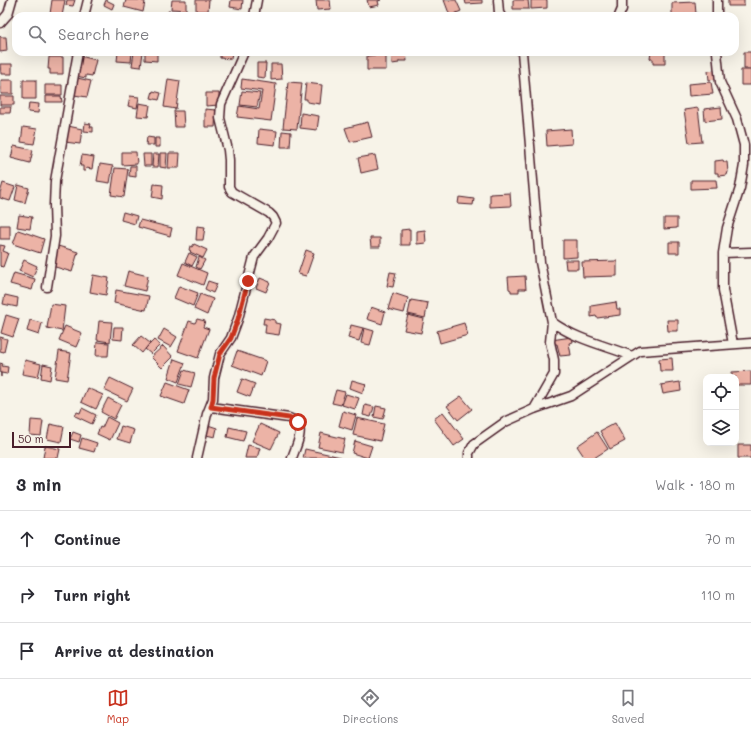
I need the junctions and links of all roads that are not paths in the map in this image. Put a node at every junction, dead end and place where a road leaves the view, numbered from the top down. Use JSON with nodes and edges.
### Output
{"nodes":[{"id":1,"x":12,"y":0,"type":"edge"},
{"id":2,"x":88,"y":0,"type":"edge"},
{"id":3,"x":257,"y":0,"type":"edge"},
{"id":4,"x":498,"y":0,"type":"edge"},
{"id":5,"x":622,"y":0,"type":"edge"},
{"id":6,"x":717,"y":0,"type":"edge"},
{"id":7,"x":85,"y":12,"type":"edge"},
{"id":8,"x":255,"y":12,"type":"edge"},
{"id":9,"x":499,"y":12,"type":"edge"},
{"id":10,"x":621,"y":12,"type":"edge"},
{"id":11,"x":717,"y":12,"type":"edge"},
{"id":12,"x":0,"y":23,"type":"edge"},
{"id":13,"x":77,"y":56,"type":"edge"},
{"id":14,"x":242,"y":56,"type":"edge"},
{"id":15,"x":522,"y":56,"type":"edge"},
{"id":16,"x":717,"y":56,"type":"edge"},
{"id":17,"x":751,"y":252,"type":"edge"},
{"id":18,"x":723,"y":253,"type":"junction"},
{"id":19,"x":46,"y":287,"type":"dead end"},
{"id":20,"x":552,"y":322,"type":"junction"},
{"id":21,"x":733,"y":344,"type":"junction"},
{"id":22,"x":751,"y":344,"type":"edge"},
{"id":23,"x":632,"y":356,"type":"junction"},
{"id":24,"x":211,"y":407,"type":"junction"},
{"id":25,"x":534,"y":410,"type":"junction"},
{"id":26,"x":197,"y":458,"type":"edge"},
{"id":27,"x":292,"y":458,"type":"edge"},
{"id":28,"x":470,"y":458,"type":"edge"}],
"edges":[{"from":1,"to":12,"type":"street"},
{"from":2,"to":7,"type":"street"},
{"from":3,"to":8,"type":"street"},
{"from":4,"to":9,"type":"street"},
{"from":5,"to":10,"type":"street"},
{"from":6,"to":11,"type":"street"},
{"from":13,"to":19,"type":"street"},
{"from":14,"to":24,"type":"street"},
{"from":15,"to":20,"type":"street"},
{"from":16,"to":18,"type":"street"},
{"from":17,"to":18,"type":"street"},
{"from":18,"to":21,"type":"street"},
{"from":20,"to":23,"type":"street"},
{"from":20,"to":25,"type":"street"},
{"from":21,"to":22,"type":"street"},
{"from":21,"to":23,"type":"street"},
{"from":23,"to":25,"type":"street"},
{"from":24,"to":26,"type":"street"},
{"from":24,"to":27,"type":"street"},
{"from":25,"to":28,"type":"street"}]}
